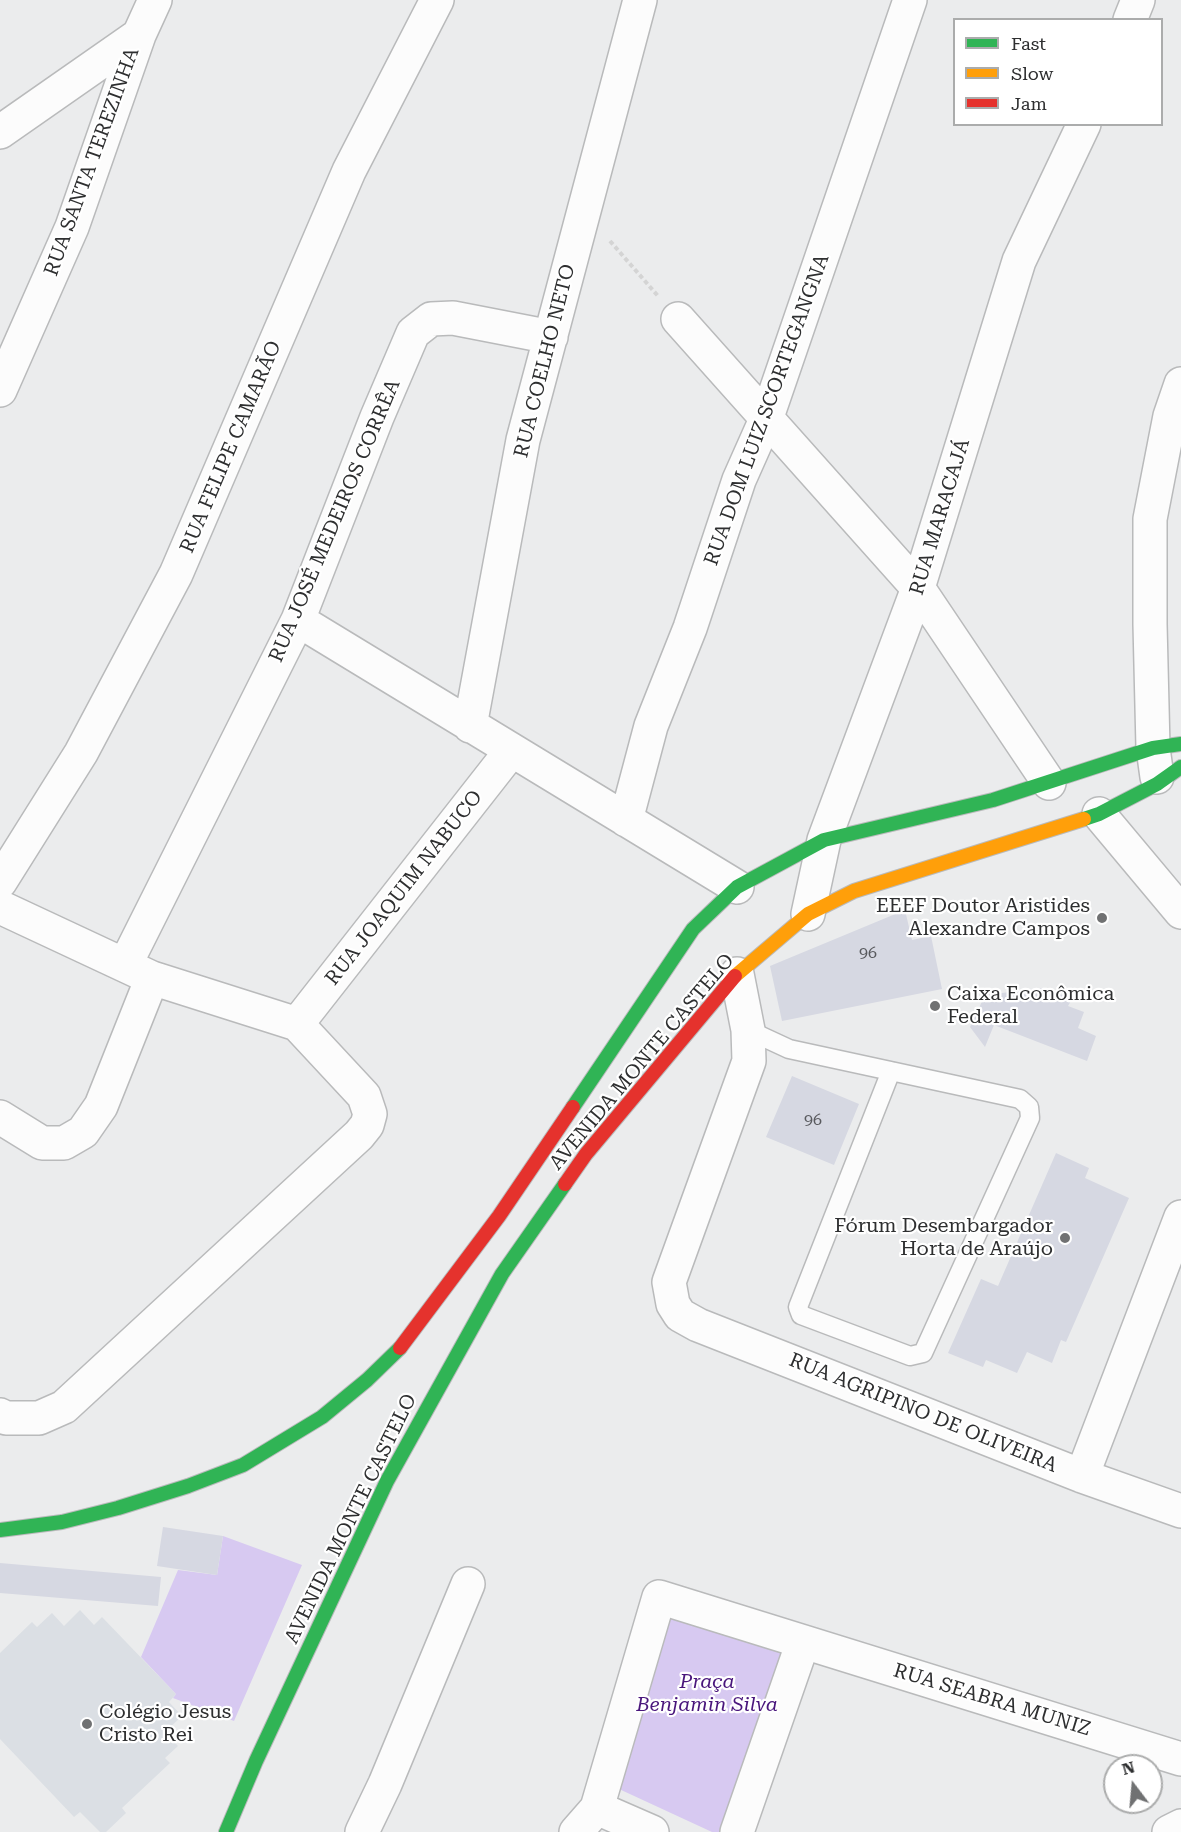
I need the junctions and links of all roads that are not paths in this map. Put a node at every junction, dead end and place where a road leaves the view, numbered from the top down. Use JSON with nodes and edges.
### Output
{"nodes":[{"id":1,"x":437,"y":0,"type":"edge"},
{"id":2,"x":640,"y":0,"type":"edge"},
{"id":3,"x":910,"y":0,"type":"edge"},
{"id":4,"x":1138,"y":0,"type":"edge"},
{"id":5,"x":153,"y":1,"type":"edge"},
{"id":6,"x":1131,"y":18,"type":"edge"},
{"id":7,"x":139,"y":35,"type":"junction"},
{"id":8,"x":1083,"y":126,"type":"edge"},
{"id":9,"x":0,"y":132,"type":"edge"},
{"id":10,"x":678,"y":319,"type":"road end"},
{"id":11,"x":551,"y":337,"type":"junction"},
{"id":12,"x":1181,"y":384,"type":"edge"},
{"id":13,"x":0,"y":390,"type":"edge"},
{"id":14,"x":767,"y":417,"type":"junction"},
{"id":15,"x":918,"y":588,"type":"junction"},
{"id":16,"x":298,"y":620,"type":"junction"},
{"id":17,"x":470,"y":726,"type":"junction"},
{"id":18,"x":1167,"y":746,"type":"edge"},
{"id":19,"x":511,"y":751,"type":"junction"},
{"id":20,"x":1169,"y":775,"type":"edge"},
{"id":21,"x":1049,"y":783,"type":"junction"},
{"id":22,"x":1099,"y":814,"type":"junction"},
{"id":23,"x":626,"y":820,"type":"junction"},
{"id":24,"x":824,"y":840,"type":"junction"},
{"id":25,"x":0,"y":882,"type":"edge"},
{"id":26,"x":737,"y":886,"type":"junction"},
{"id":27,"x":0,"y":907,"type":"edge"},
{"id":28,"x":1181,"y":912,"type":"edge"},
{"id":29,"x":808,"y":914,"type":"junction"},
{"id":30,"x":138,"y":972,"type":"junction"},
{"id":31,"x":737,"y":974,"type":"junction"},
{"id":32,"x":297,"y":1024,"type":"junction"},
{"id":33,"x":748,"y":1030,"type":"junction"},
{"id":34,"x":891,"y":1071,"type":"junction"},
{"id":35,"x":0,"y":1117,"type":"edge"},
{"id":36,"x":555,"y":1132,"type":"junction"},
{"id":37,"x":575,"y":1155,"type":"junction"},
{"id":38,"x":499,"y":1216,"type":"junction"},
{"id":39,"x":1181,"y":1217,"type":"edge"},
{"id":40,"x":0,"y":1415,"type":"edge"},
{"id":41,"x":1082,"y":1476,"type":"junction"},
{"id":42,"x":1181,"y":1511,"type":"edge"},
{"id":43,"x":0,"y":1530,"type":"edge"},
{"id":44,"x":468,"y":1584,"type":"dead end"},
{"id":45,"x":803,"y":1642,"type":"junction"},
{"id":46,"x":1181,"y":1759,"type":"edge"},
{"id":47,"x":586,"y":1820,"type":"edge"},
{"id":48,"x":1181,"y":1826,"type":"edge"},
{"id":49,"x":226,"y":1832,"type":"edge"},
{"id":50,"x":362,"y":1832,"type":"edge"},
{"id":51,"x":652,"y":1832,"type":"edge"},
{"id":52,"x":736,"y":1832,"type":"edge"},
{"id":53,"x":1168,"y":1832,"type":"edge"}],
"edges":[{"from":1,"to":25,"type":"street","name":"RUA FELIPE CAMARÃO"},
{"from":2,"to":11,"type":"street","name":"RUA COELHO NETO"},
{"from":3,"to":14,"type":"street","name":"RUA DOM LUIZ SCORTEGANGNA"},
{"from":4,"to":6,"type":"street"},
{"from":5,"to":7,"type":"street","name":"RUA SANTA TEREZINHA"},
{"from":7,"to":9,"type":"street"},
{"from":7,"to":13,"type":"street","name":"RUA SANTA TEREZINHA"},
{"from":8,"to":15,"type":"street","name":"RUA MARACAJÁ"},
{"from":10,"to":14,"type":"street"},
{"from":11,"to":16,"type":"street","name":"RUA JOSÉ MEDEIROS CORRÊA"},
{"from":11,"to":17,"type":"street","name":"RUA COELHO NETO"},
{"from":12,"to":18,"type":"street"},
{"from":14,"to":15,"type":"street"},
{"from":14,"to":23,"type":"street","name":"RUA DOM LUIZ SCORTEGANGNA"},
{"from":15,"to":21,"type":"street"},
{"from":15,"to":24,"type":"street","name":"RUA MARACAJÁ"},
{"from":16,"to":17,"type":"street"},
{"from":16,"to":30,"type":"street","name":"RUA JOSÉ MEDEIROS CORRÊA"},
{"from":17,"to":19,"type":"street"},
{"from":18,"to":20,"type":"street"},
{"from":18,"to":21,"type":"street"},
{"from":19,"to":23,"type":"street"},
{"from":19,"to":32,"type":"street","name":"RUA JOAQUIM NABUCO"},
{"from":20,"to":22,"type":"street","name":"AVENIDA MONTE CASTELO"},
{"from":21,"to":24,"type":"street"},
{"from":22,"to":28,"type":"street"},
{"from":22,"to":29,"type":"street","name":"AVENIDA MONTE CASTELO"},
{"from":23,"to":26,"type":"street"},
{"from":24,"to":26,"type":"street"},
{"from":24,"to":29,"type":"street","name":"RUA MARACAJÁ"},
{"from":26,"to":36,"type":"street"},
{"from":27,"to":30,"type":"street"},
{"from":29,"to":31,"type":"street","name":"AVENIDA MONTE CASTELO"},
{"from":30,"to":32,"type":"street"},
{"from":30,"to":35,"type":"street","name":"RUA JOSÉ MEDEIROS CORRÊA"},
{"from":31,"to":33,"type":"street"},
{"from":31,"to":37,"type":"street","name":"AVENIDA MONTE CASTELO"},
{"from":32,"to":40,"type":"street"},
{"from":33,"to":34,"type":"lane"},
{"from":33,"to":41,"type":"street","name":"RUA AGRIPINO DE OLIVEIRA"},
{"from":34,"to":34,"type":"lane"},
{"from":36,"to":37,"type":"street"},
{"from":36,"to":38,"type":"street"},
{"from":37,"to":38,"type":"street"},
{"from":37,"to":49,"type":"street","name":"AVENIDA MONTE CASTELO"},
{"from":38,"to":43,"type":"street"},
{"from":39,"to":41,"type":"street"},
{"from":41,"to":42,"type":"street","name":"RUA AGRIPINO DE OLIVEIRA"},
{"from":44,"to":50,"type":"street"},
{"from":45,"to":46,"type":"street","name":"RUA SEABRA MUNIZ"},
{"from":45,"to":47,"type":"street"},
{"from":45,"to":52,"type":"street"},
{"from":47,"to":51,"type":"street"},
{"from":48,"to":53,"type":"street"}]}
